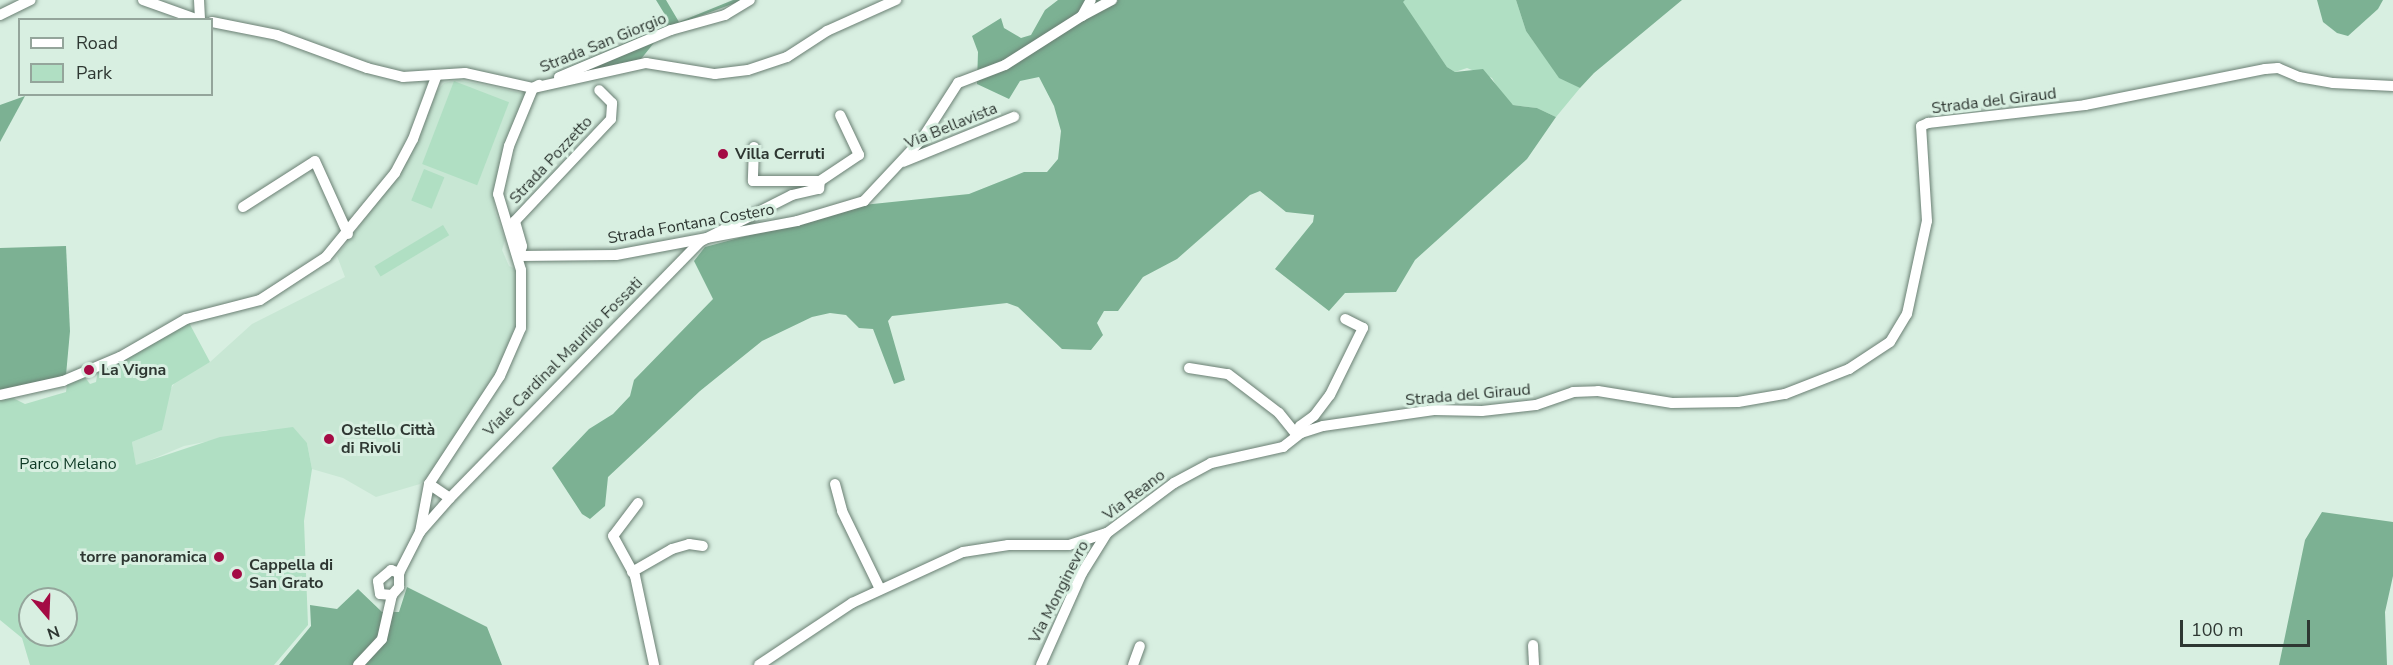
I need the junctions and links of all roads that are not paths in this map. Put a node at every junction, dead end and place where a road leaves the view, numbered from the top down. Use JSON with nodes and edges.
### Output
{"nodes":[{"id":1,"x":31,"y":0,"type":"edge"},
{"id":2,"x":143,"y":0,"type":"edge"},
{"id":3,"x":199,"y":0,"type":"edge"},
{"id":4,"x":750,"y":0,"type":"edge"},
{"id":5,"x":896,"y":0,"type":"edge"},
{"id":6,"x":1091,"y":0,"type":"edge"},
{"id":7,"x":1112,"y":0,"type":"edge"},
{"id":8,"x":0,"y":15,"type":"edge"},
{"id":9,"x":1082,"y":16,"type":"junction"},
{"id":10,"x":193,"y":18,"type":"edge"},
{"id":11,"x":199,"y":18,"type":"edge"},
{"id":12,"x":213,"y":22,"type":"edge"},
{"id":13,"x":436,"y":78,"type":"junction"},
{"id":14,"x":2393,"y":86,"type":"edge"},
{"id":15,"x":533,"y":88,"type":"junction"},
{"id":16,"x":599,"y":90,"type":"dead end"},
{"id":17,"x":840,"y":115,"type":"dead end"},
{"id":18,"x":1014,"y":117,"type":"dead end"},
{"id":19,"x":754,"y":147,"type":"dead end"},
{"id":20,"x":899,"y":164,"type":"junction"},
{"id":21,"x":820,"y":181,"type":"junction"},
{"id":22,"x":864,"y":201,"type":"joint"},
{"id":23,"x":243,"y":207,"type":"dead end"},
{"id":24,"x":348,"y":234,"type":"junction"},
{"id":25,"x":701,"y":241,"type":"junction"},
{"id":26,"x":519,"y":256,"type":"junction"},
{"id":27,"x":1345,"y":318,"type":"dead end"},
{"id":28,"x":1189,"y":368,"type":"dead end"},
{"id":29,"x":0,"y":395,"type":"edge"},
{"id":30,"x":1299,"y":434,"type":"junction"},
{"id":31,"x":429,"y":484,"type":"junction"},
{"id":32,"x":835,"y":484,"type":"dead end"},
{"id":33,"x":450,"y":498,"type":"junction"},
{"id":34,"x":638,"y":503,"type":"dead end"},
{"id":35,"x":420,"y":532,"type":"junction"},
{"id":36,"x":1107,"y":533,"type":"junction"},
{"id":37,"x":703,"y":546,"type":"dead end"},
{"id":38,"x":632,"y":572,"type":"junction"},
{"id":39,"x":399,"y":573,"type":"junction"},
{"id":40,"x":880,"y":589,"type":"junction"},
{"id":41,"x":392,"y":595,"type":"junction"},
{"id":42,"x":1533,"y":645,"type":"dead end"},
{"id":43,"x":1140,"y":646,"type":"dead end"},
{"id":44,"x":358,"y":665,"type":"edge"},
{"id":45,"x":654,"y":665,"type":"edge"},
{"id":46,"x":759,"y":665,"type":"edge"},
{"id":47,"x":1041,"y":665,"type":"edge"},
{"id":48,"x":1133,"y":665,"type":"edge"},
{"id":49,"x":1534,"y":665,"type":"edge"}],
"edges":[{"from":1,"to":8,"type":"street"},
{"from":2,"to":10,"type":"street"},
{"from":3,"to":11,"type":"street"},
{"from":4,"to":15,"type":"street","name":"Strada San Giorgio"},
{"from":5,"to":15,"type":"street"},
{"from":6,"to":9,"type":"street","name":"Via Bellavista"},
{"from":7,"to":9,"type":"street","name":"Via Bellavista"},
{"from":9,"to":20,"type":"street","name":"Via Bellavista"},
{"from":12,"to":13,"type":"street"},
{"from":13,"to":15,"type":"street"},
{"from":13,"to":24,"type":"street"},
{"from":14,"to":30,"type":"street","name":"Strada del Giraud"},
{"from":15,"to":26,"type":"street","name":"Strada Pozzetto"},
{"from":16,"to":26,"type":"street","name":"Strada Pozzetto"},
{"from":17,"to":21,"type":"street"},
{"from":18,"to":20,"type":"street","name":"Via Bellavista"},
{"from":19,"to":21,"type":"street"},
{"from":20,"to":22,"type":"street","name":"Via Bellavista"},
{"from":21,"to":25,"type":"street"},
{"from":22,"to":25,"type":"street","name":"Strada Fontana Costero"},
{"from":23,"to":24,"type":"street"},
{"from":24,"to":29,"type":"street"},
{"from":25,"to":26,"type":"street","name":"Strada Fontana Costero"},
{"from":25,"to":33,"type":"street","name":"Viale Cardinal Maurilio Fossati"},
{"from":26,"to":31,"type":"street","name":"Strada Pozzetto"},
{"from":27,"to":30,"type":"street","name":"Via Reano"},
{"from":28,"to":30,"type":"street"},
{"from":30,"to":36,"type":"street","name":"Via Reano"},
{"from":31,"to":33,"type":"street"},
{"from":31,"to":35,"type":"street"},
{"from":32,"to":40,"type":"street"},
{"from":33,"to":35,"type":"street","name":"Viale Cardinal Maurilio Fossati"},
{"from":34,"to":38,"type":"street"},
{"from":35,"to":39,"type":"street"},
{"from":36,"to":40,"type":"street","name":"Via Reano"},
{"from":36,"to":47,"type":"street","name":"Via Monginevro"},
{"from":37,"to":38,"type":"street"},
{"from":38,"to":45,"type":"street"},
{"from":39,"to":41,"type":"street"},
{"from":39,"to":41,"type":"street"},
{"from":40,"to":46,"type":"street","name":"Via Reano"},
{"from":41,"to":44,"type":"street"},
{"from":42,"to":49,"type":"street"},
{"from":43,"to":48,"type":"street"}]}
